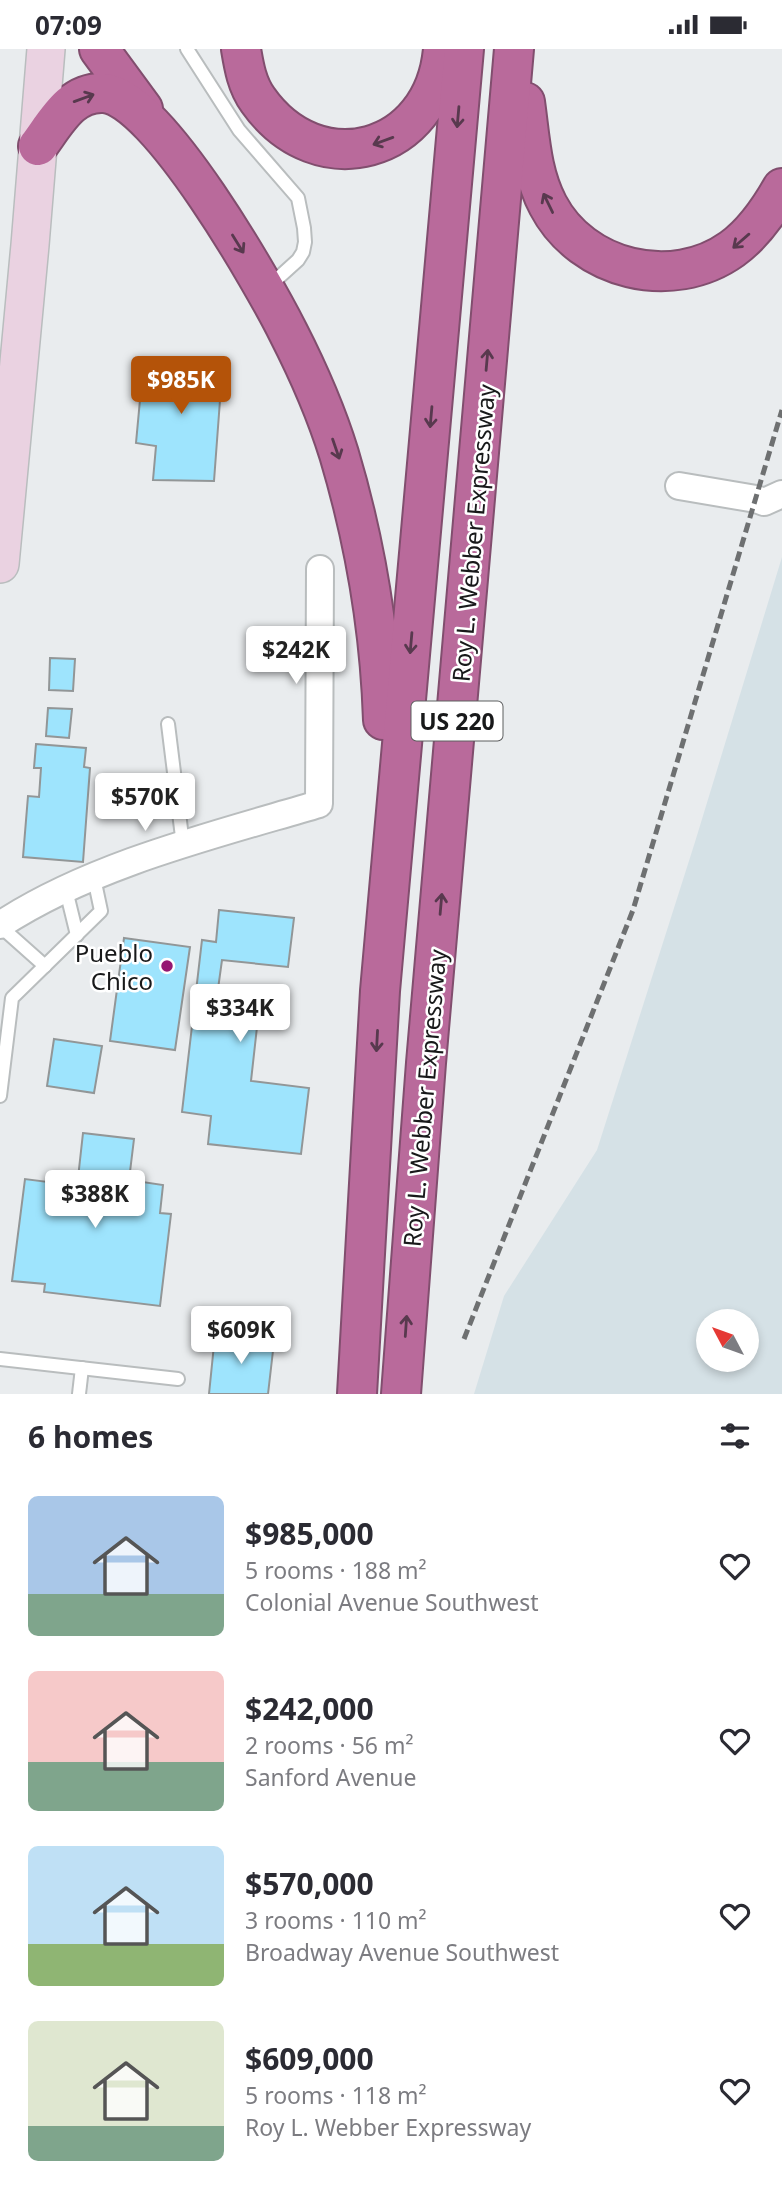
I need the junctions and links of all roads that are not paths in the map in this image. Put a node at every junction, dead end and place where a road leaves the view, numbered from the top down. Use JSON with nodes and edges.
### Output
{"nodes":[{"id":1,"x":46,"y":49,"type":"edge"},
{"id":2,"x":99,"y":49,"type":"edge"},
{"id":3,"x":187,"y":49,"type":"edge"},
{"id":4,"x":241,"y":49,"type":"edge"},
{"id":5,"x":443,"y":49,"type":"edge"},
{"id":6,"x":464,"y":49,"type":"edge"},
{"id":7,"x":516,"y":49,"type":"edge"},
{"id":8,"x":163,"y":136,"type":"junction"},
{"id":9,"x":38,"y":146,"type":"junction"},
{"id":10,"x":782,"y":187,"type":"edge"},
{"id":11,"x":265,"y":291,"type":"junction"},
{"id":12,"x":679,"y":486,"type":"dead end"},
{"id":13,"x":782,"y":494,"type":"edge"},
{"id":14,"x":0,"y":564,"type":"edge"},
{"id":15,"x":320,"y":569,"type":"dead end"},
{"id":16,"x":167,"y":724,"type":"dead end"},
{"id":17,"x":183,"y":845,"type":"junction"},
{"id":18,"x":94,"y":878,"type":"junction"},
{"id":19,"x":66,"y":890,"type":"junction"},
{"id":20,"x":0,"y":926,"type":"edge"},
{"id":21,"x":77,"y":935,"type":"junction"},
{"id":22,"x":45,"y":966,"type":"junction"},
{"id":23,"x":380,"y":991,"type":"junction"},
{"id":24,"x":6,"y":996,"type":"edge"},
{"id":25,"x":2,"y":1061,"type":"edge"},
{"id":26,"x":0,"y":1096,"type":"edge"},
{"id":27,"x":0,"y":1359,"type":"edge"},
{"id":28,"x":82,"y":1368,"type":"junction"},
{"id":29,"x":178,"y":1379,"type":"dead end"},
{"id":30,"x":79,"y":1394,"type":"edge"},
{"id":31,"x":357,"y":1394,"type":"edge"},
{"id":32,"x":401,"y":1394,"type":"edge"}],
"edges":[{"from":1,"to":9,"type":"main road"},
{"from":2,"to":8,"type":"highway"},
{"from":3,"to":11,"type":"lane"},
{"from":5,"to":4,"type":"highway","one_way":true},
{"from":6,"to":23,"type":"highway","name":"Roy L. Webber Expressway","number":"US 220","one_way":true},
{"from":10,"to":7,"type":"highway","one_way":true},
{"from":32,"to":7,"type":"highway","name":"Roy L. Webber Expressway","number":"US 220","one_way":true},
{"from":9,"to":8,"type":"highway","one_way":true},
{"from":8,"to":11,"type":"highway","one_way":true},
{"from":9,"to":14,"type":"main road"},
{"from":11,"to":23,"type":"highway","one_way":true},
{"from":12,"to":13,"type":"street"},
{"from":15,"to":17,"type":"street"},
{"from":16,"to":17,"type":"lane"},
{"from":17,"to":18,"type":"street"},
{"from":18,"to":19,"type":"street"},
{"from":18,"to":21,"type":"lane"},
{"from":19,"to":20,"type":"street"},
{"from":19,"to":21,"type":"lane"},
{"from":20,"to":22,"type":"lane"},
{"from":21,"to":22,"type":"lane"},
{"from":22,"to":24,"type":"lane"},
{"from":23,"to":31,"type":"highway","name":"Roy L. Webber Expressway","number":"US 220","one_way":true},
{"from":24,"to":25,"type":"lane"},
{"from":25,"to":26,"type":"lane"},
{"from":27,"to":28,"type":"lane"},
{"from":28,"to":29,"type":"lane"},
{"from":28,"to":30,"type":"lane"}]}
